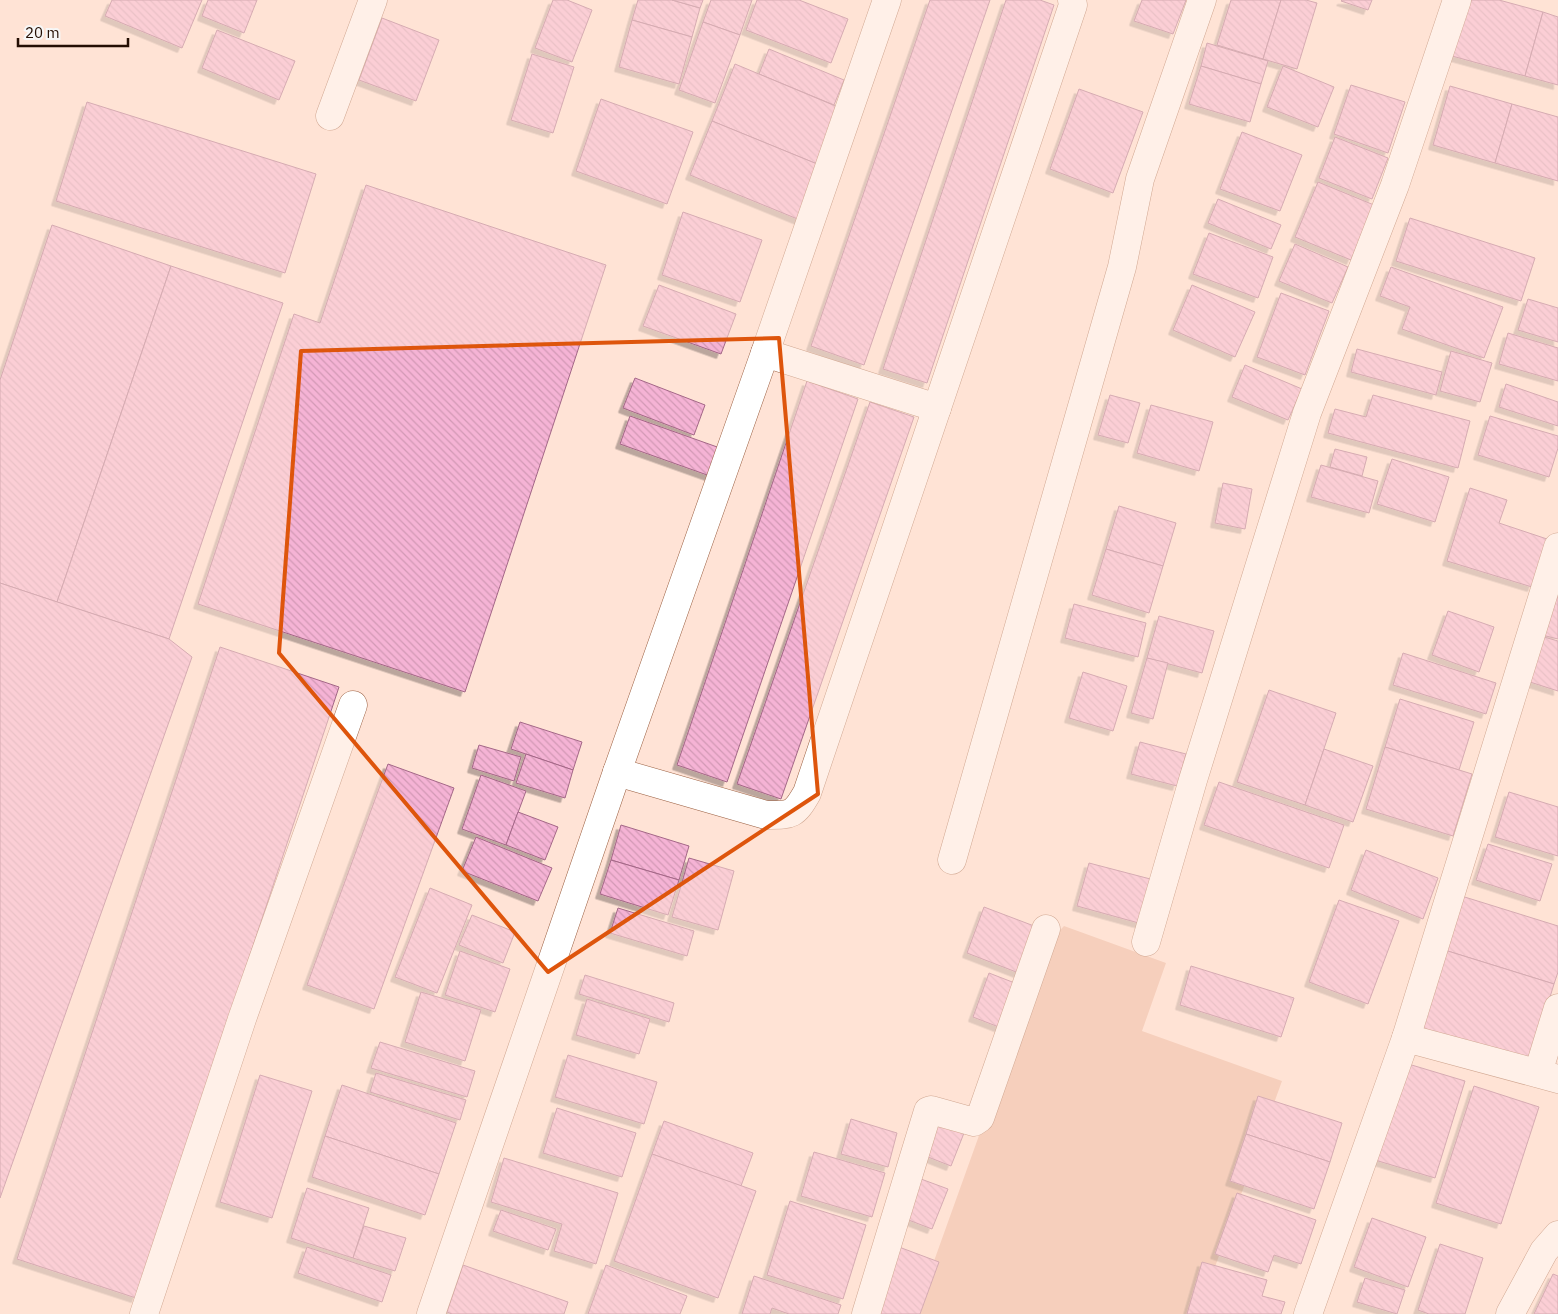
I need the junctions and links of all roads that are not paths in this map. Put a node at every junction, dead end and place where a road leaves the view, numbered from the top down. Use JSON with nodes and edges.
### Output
{"nodes":[{"id":1,"x":373,"y":0,"type":"edge"},
{"id":2,"x":887,"y":0,"type":"edge"},
{"id":3,"x":1072,"y":0,"type":"edge"},
{"id":4,"x":1202,"y":0,"type":"edge"},
{"id":5,"x":1457,"y":0,"type":"edge"},
{"id":6,"x":330,"y":116,"type":"dead end"},
{"id":7,"x":765,"y":354,"type":"junction"},
{"id":8,"x":937,"y":408,"type":"junction"},
{"id":9,"x":1558,"y":547,"type":"edge"},
{"id":10,"x":353,"y":705,"type":"dead end"},
{"id":11,"x":617,"y":772,"type":"junction"},
{"id":12,"x":952,"y":860,"type":"dead end"},
{"id":13,"x":1046,"y":930,"type":"dead end"},
{"id":14,"x":1146,"y":942,"type":"dead end"},
{"id":15,"x":1558,"y":1008,"type":"edge"},
{"id":16,"x":1406,"y":1038,"type":"junction"},
{"id":17,"x":1548,"y":1076,"type":"edge"},
{"id":18,"x":1558,"y":1235,"type":"edge"},
{"id":19,"x":144,"y":1314,"type":"edge"},
{"id":20,"x":431,"y":1314,"type":"edge"},
{"id":21,"x":866,"y":1314,"type":"edge"},
{"id":22,"x":1308,"y":1314,"type":"edge"},
{"id":23,"x":1510,"y":1314,"type":"edge"}],
"edges":[{"from":1,"to":6,"type":"street"},
{"from":2,"to":7,"type":"street"},
{"from":3,"to":8,"type":"street"},
{"from":4,"to":12,"type":"street"},
{"from":5,"to":14,"type":"street"},
{"from":7,"to":8,"type":"street"},
{"from":7,"to":11,"type":"street"},
{"from":8,"to":11,"type":"street"},
{"from":9,"to":16,"type":"street"},
{"from":10,"to":19,"type":"street"},
{"from":11,"to":20,"type":"street"},
{"from":13,"to":21,"type":"street"},
{"from":15,"to":17,"type":"street"},
{"from":16,"to":17,"type":"street"},
{"from":16,"to":22,"type":"street"},
{"from":18,"to":23,"type":"street"}]}
